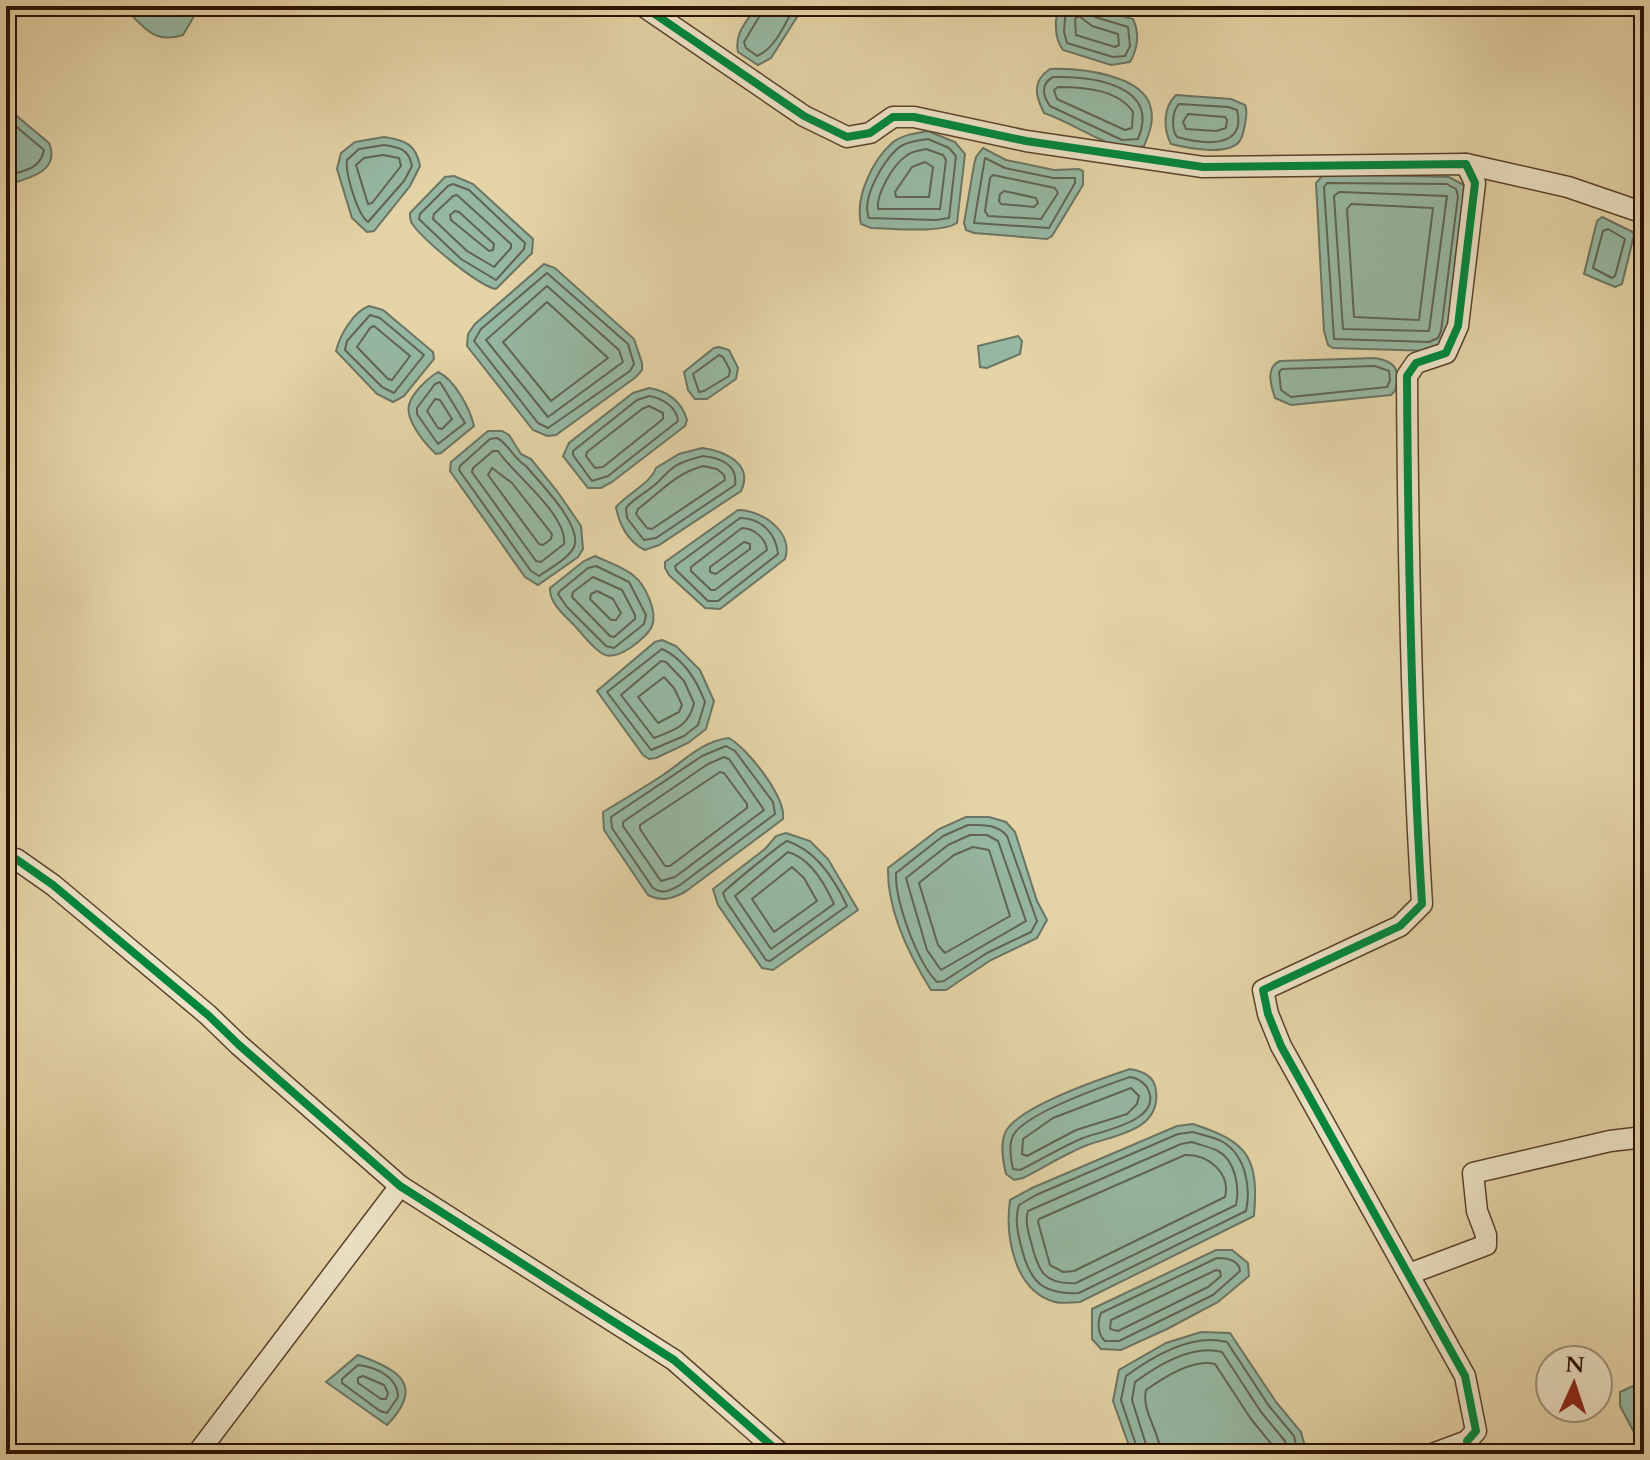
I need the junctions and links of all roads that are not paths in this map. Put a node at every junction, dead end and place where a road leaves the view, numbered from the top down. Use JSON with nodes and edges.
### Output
{"nodes":[{"id":1,"x":643,"y":6,"type":"edge"},
{"id":2,"x":1466,"y":164,"type":"junction"},
{"id":3,"x":1644,"y":213,"type":"edge"},
{"id":4,"x":6,"y":859,"type":"edge"},
{"id":5,"x":1644,"y":1137,"type":"edge"},
{"id":6,"x":400,"y":1186,"type":"junction"},
{"id":7,"x":1409,"y":1274,"type":"junction"},
{"id":8,"x":1468,"y":1448,"type":"edge"},
{"id":9,"x":197,"y":1454,"type":"edge"},
{"id":10,"x":781,"y":1454,"type":"edge"},
{"id":11,"x":1432,"y":1454,"type":"edge"}],
"edges":[{"from":1,"to":2,"type":"street"},
{"from":2,"to":3,"type":"street"},
{"from":2,"to":7,"type":"street"},
{"from":4,"to":6,"type":"street"},
{"from":5,"to":7,"type":"street"},
{"from":6,"to":9,"type":"street"},
{"from":6,"to":10,"type":"street"},
{"from":7,"to":8,"type":"street"},
{"from":8,"to":11,"type":"street"}]}
